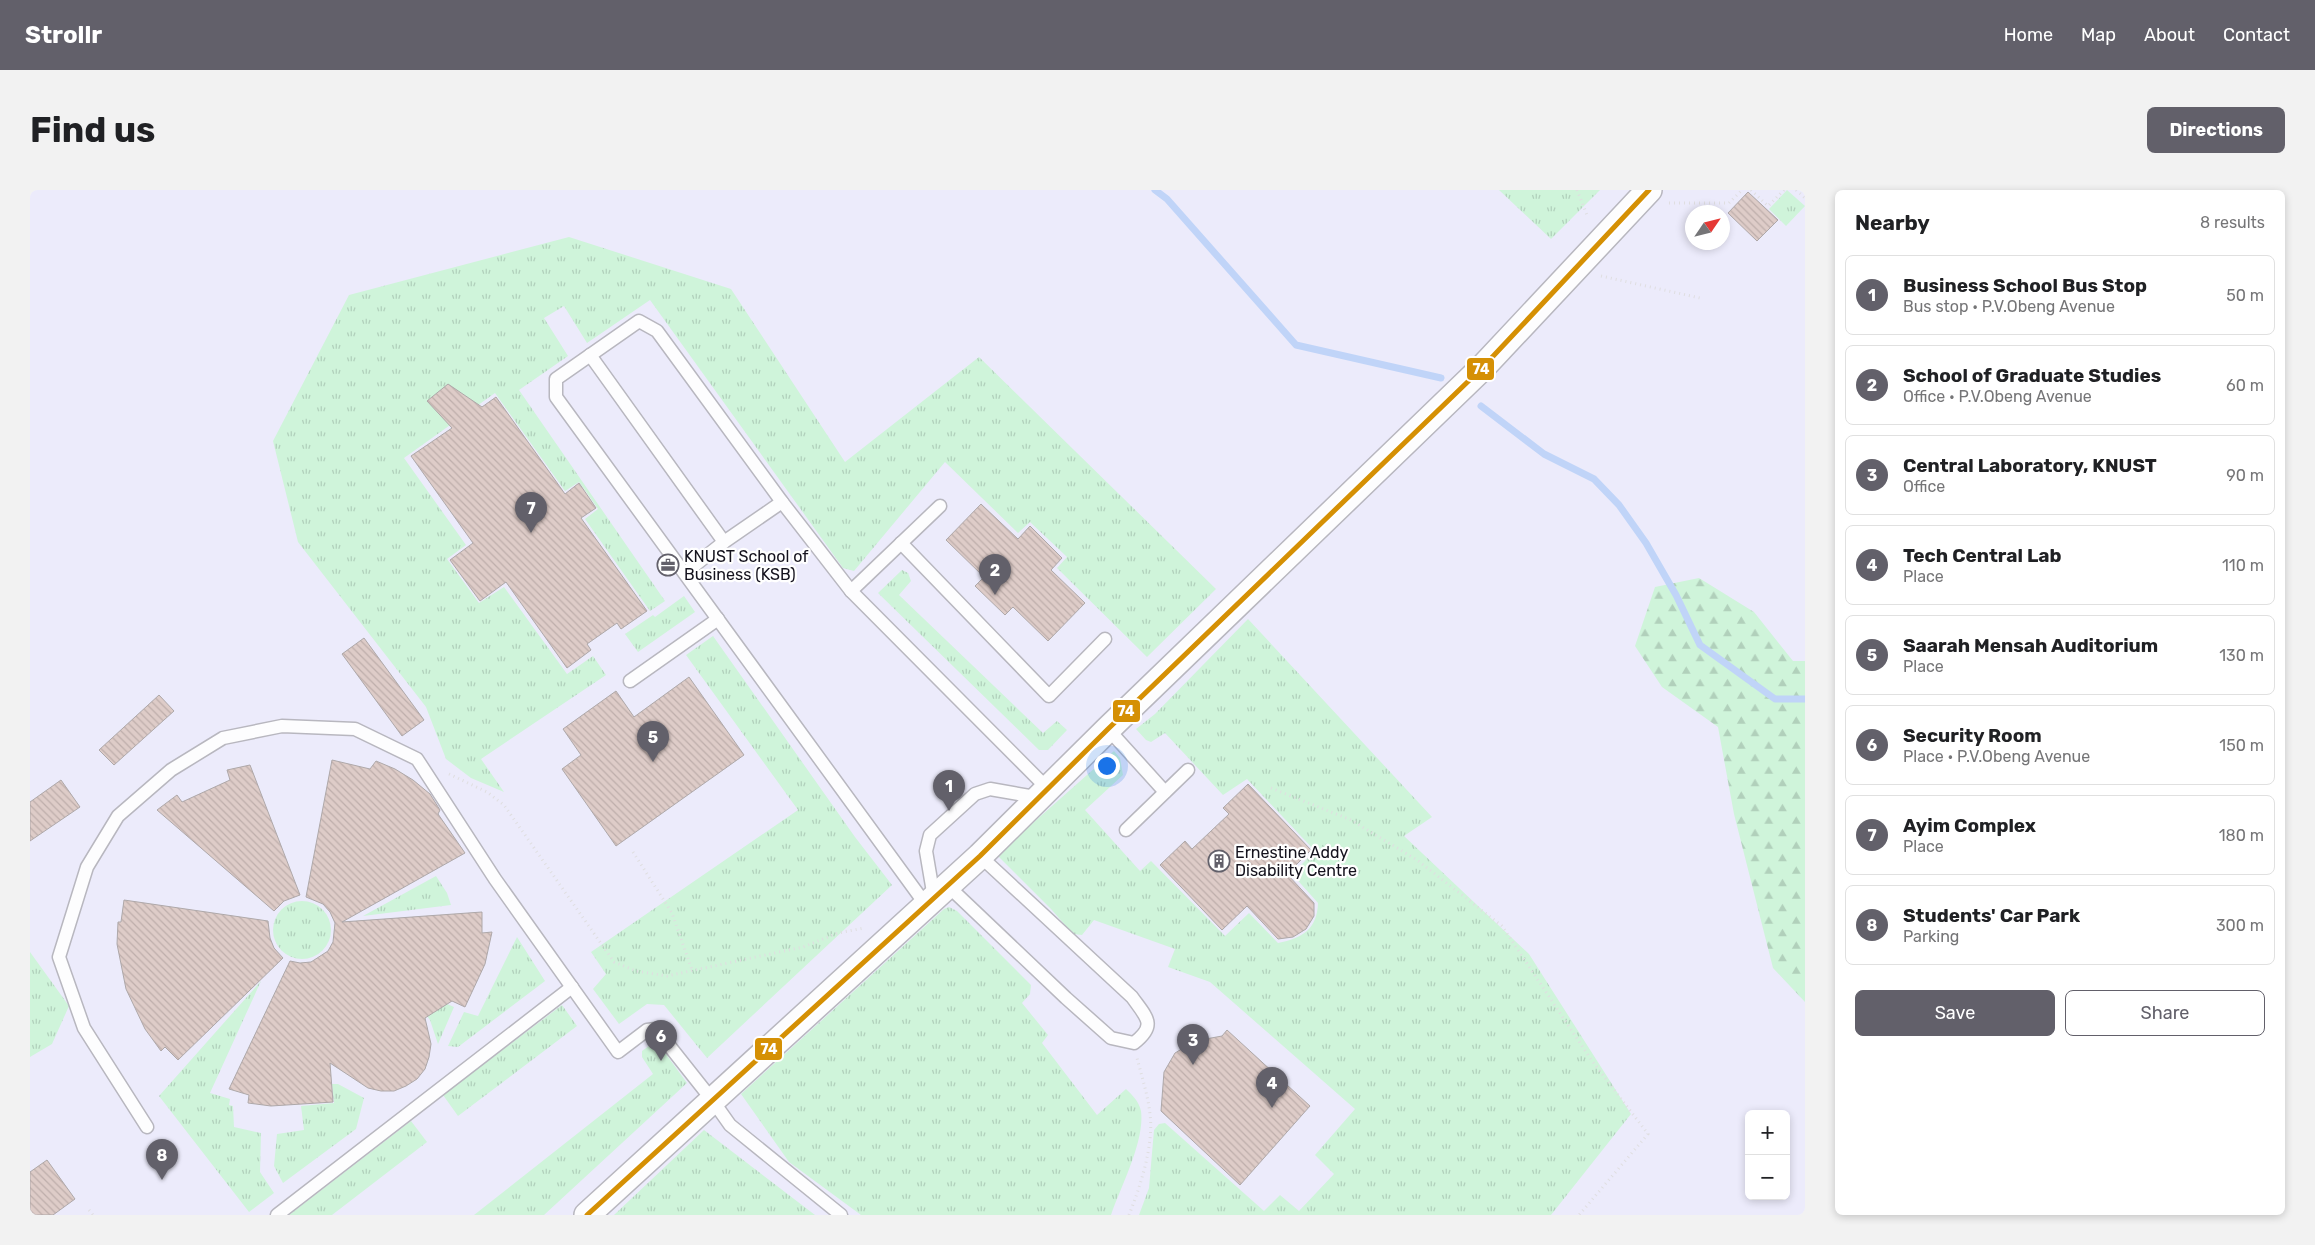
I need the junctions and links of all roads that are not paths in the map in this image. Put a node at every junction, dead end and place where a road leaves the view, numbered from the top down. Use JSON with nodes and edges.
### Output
{"nodes":[{"id":1,"x":1644,"y":195,"type":"edge"},
{"id":2,"x":590,"y":355,"type":"junction"},
{"id":3,"x":782,"y":502,"type":"junction"},
{"id":4,"x":940,"y":506,"type":"dead end"},
{"id":5,"x":724,"y":542,"type":"junction"},
{"id":6,"x":901,"y":543,"type":"junction"},
{"id":7,"x":685,"y":573,"type":"junction"},
{"id":8,"x":851,"y":591,"type":"junction"},
{"id":9,"x":718,"y":619,"type":"junction"},
{"id":10,"x":1105,"y":640,"type":"dead end"},
{"id":11,"x":630,"y":681,"type":"dead end"},
{"id":12,"x":1108,"y":729,"type":"junction"},
{"id":13,"x":1188,"y":770,"type":"dead end"},
{"id":14,"x":1165,"y":792,"type":"junction"},
{"id":15,"x":1045,"y":794,"type":"junction"},
{"id":16,"x":1126,"y":830,"type":"dead end"},
{"id":17,"x":980,"y":856,"type":"junction"},
{"id":18,"x":936,"y":896,"type":"junction"},
{"id":19,"x":572,"y":987,"type":"junction"},
{"id":20,"x":713,"y":1101,"type":"junction"},
{"id":21,"x":148,"y":1127,"type":"dead end"},
{"id":22,"x":276,"y":1215,"type":"edge"},
{"id":23,"x":587,"y":1215,"type":"edge"},
{"id":24,"x":841,"y":1215,"type":"edge"}],
"edges":[{"from":1,"to":12,"type":"street"},
{"from":2,"to":3,"type":"lane"},
{"from":2,"to":5,"type":"lane"},
{"from":2,"to":7,"type":"lane"},
{"from":3,"to":5,"type":"lane"},
{"from":3,"to":8,"type":"lane"},
{"from":4,"to":6,"type":"lane"},
{"from":5,"to":7,"type":"lane"},
{"from":6,"to":8,"type":"lane"},
{"from":6,"to":10,"type":"lane"},
{"from":7,"to":9,"type":"lane"},
{"from":8,"to":15,"type":"lane"},
{"from":9,"to":11,"type":"lane"},
{"from":9,"to":18,"type":"lane"},
{"from":12,"to":14,"type":"lane"},
{"from":12,"to":15,"type":"street"},
{"from":13,"to":14,"type":"lane"},
{"from":14,"to":16,"type":"lane"},
{"from":15,"to":17,"type":"street"},
{"from":15,"to":18,"type":"lane"},
{"from":17,"to":18,"type":"street"},
{"from":17,"to":18,"type":"lane"},
{"from":18,"to":20,"type":"street"},
{"from":19,"to":20,"type":"lane"},
{"from":19,"to":21,"type":"lane"},
{"from":19,"to":22,"type":"lane"},
{"from":20,"to":23,"type":"street"},
{"from":20,"to":24,"type":"lane"}]}
